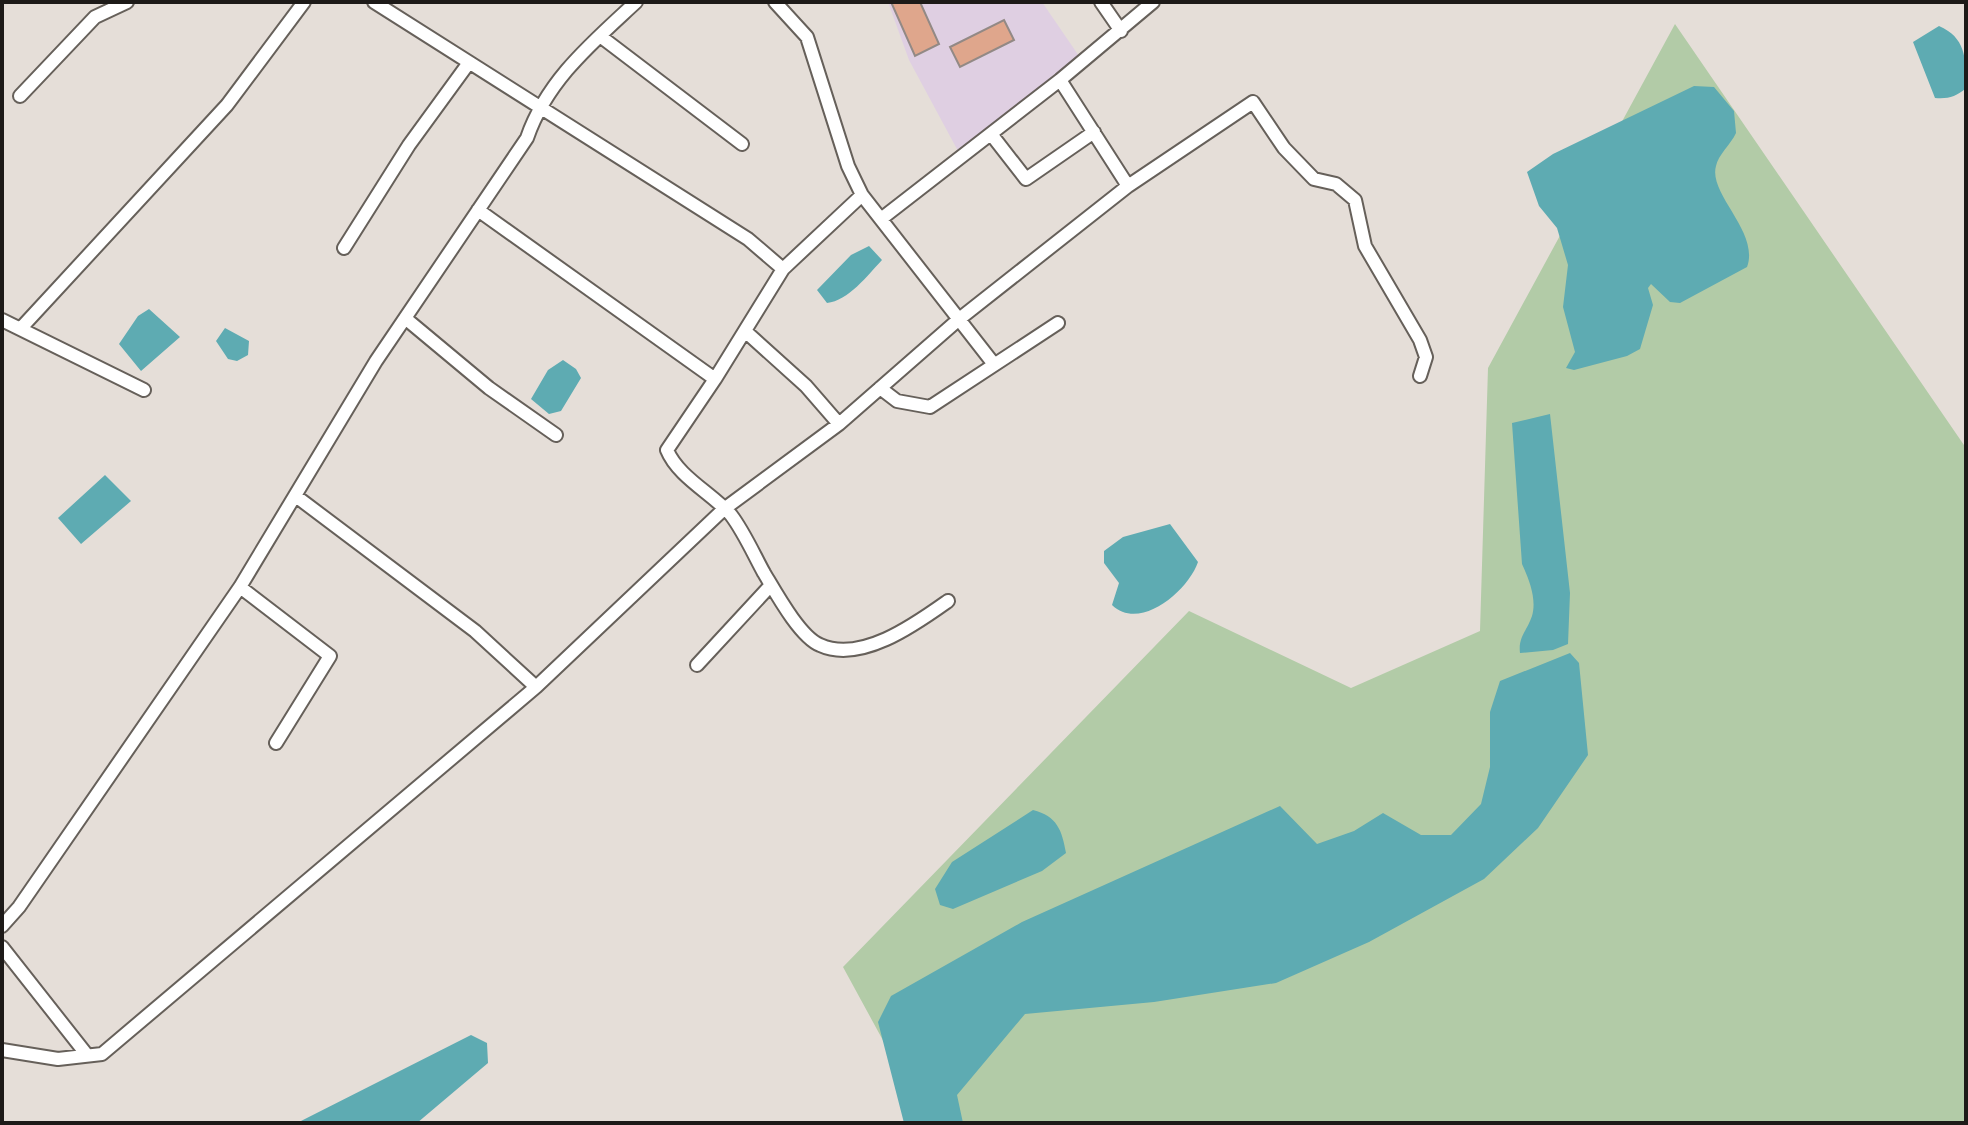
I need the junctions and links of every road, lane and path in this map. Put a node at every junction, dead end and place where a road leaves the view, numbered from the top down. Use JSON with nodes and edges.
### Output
{"nodes":[{"id":1,"x":127,"y":2,"type":"edge"},
{"id":2,"x":304,"y":2,"type":"edge"},
{"id":3,"x":374,"y":2,"type":"edge"},
{"id":4,"x":636,"y":2,"type":"edge"},
{"id":5,"x":775,"y":2,"type":"edge"},
{"id":6,"x":1101,"y":2,"type":"edge"},
{"id":7,"x":1153,"y":2,"type":"edge"},
{"id":8,"x":1121,"y":31,"type":"junction"},
{"id":9,"x":600,"y":36,"type":"junction"},
{"id":10,"x":468,"y":64,"type":"junction"},
{"id":11,"x":1060,"y":80,"type":"junction"},
{"id":12,"x":20,"y":96,"type":"dead end"},
{"id":13,"x":538,"y":107,"type":"junction"},
{"id":14,"x":1094,"y":132,"type":"junction"},
{"id":15,"x":991,"y":134,"type":"junction"},
{"id":16,"x":742,"y":144,"type":"dead end"},
{"id":17,"x":1128,"y":186,"type":"junction"},
{"id":18,"x":862,"y":195,"type":"junction"},
{"id":19,"x":478,"y":210,"type":"junction"},
{"id":20,"x":881,"y":219,"type":"junction"},
{"id":21,"x":344,"y":248,"type":"dead end"},
{"id":22,"x":783,"y":269,"type":"junction"},
{"id":23,"x":405,"y":318,"type":"junction"},
{"id":24,"x":2,"y":320,"type":"edge"},
{"id":25,"x":958,"y":320,"type":"junction"},
{"id":26,"x":1058,"y":323,"type":"dead end"},
{"id":27,"x":22,"y":327,"type":"junction"},
{"id":28,"x":745,"y":331,"type":"junction"},
{"id":29,"x":993,"y":363,"type":"junction"},
{"id":30,"x":1420,"y":376,"type":"dead end"},
{"id":31,"x":715,"y":379,"type":"junction"},
{"id":32,"x":880,"y":388,"type":"junction"},
{"id":33,"x":144,"y":390,"type":"dead end"},
{"id":34,"x":839,"y":424,"type":"junction"},
{"id":35,"x":556,"y":435,"type":"dead end"},
{"id":36,"x":297,"y":497,"type":"junction"},
{"id":37,"x":724,"y":509,"type":"junction"},
{"id":38,"x":771,"y":585,"type":"junction"},
{"id":39,"x":240,"y":587,"type":"junction"},
{"id":40,"x":948,"y":601,"type":"dead end"},
{"id":41,"x":697,"y":665,"type":"dead end"},
{"id":42,"x":536,"y":687,"type":"junction"},
{"id":43,"x":276,"y":743,"type":"dead end"},
{"id":44,"x":2,"y":926,"type":"edge"},
{"id":45,"x":2,"y":947,"type":"edge"},
{"id":46,"x":2,"y":1050,"type":"edge"},
{"id":47,"x":87,"y":1055,"type":"junction"}],
"edges":[{"from":1,"to":12,"type":"street"},
{"from":2,"to":27,"type":"street"},
{"from":3,"to":10,"type":"street"},
{"from":4,"to":9,"type":"street"},
{"from":5,"to":18,"type":"street"},
{"from":6,"to":8,"type":"street"},
{"from":7,"to":8,"type":"street"},
{"from":8,"to":11,"type":"street"},
{"from":9,"to":13,"type":"street"},
{"from":9,"to":16,"type":"street"},
{"from":10,"to":13,"type":"street"},
{"from":10,"to":21,"type":"street"},
{"from":11,"to":14,"type":"street"},
{"from":11,"to":15,"type":"street"},
{"from":13,"to":19,"type":"street"},
{"from":13,"to":22,"type":"street"},
{"from":14,"to":15,"type":"street"},
{"from":14,"to":17,"type":"street"},
{"from":15,"to":20,"type":"street"},
{"from":17,"to":25,"type":"street"},
{"from":17,"to":30,"type":"street"},
{"from":18,"to":20,"type":"street"},
{"from":18,"to":22,"type":"street"},
{"from":19,"to":23,"type":"street"},
{"from":19,"to":31,"type":"street"},
{"from":20,"to":25,"type":"street"},
{"from":22,"to":28,"type":"street"},
{"from":23,"to":35,"type":"street"},
{"from":23,"to":36,"type":"street"},
{"from":24,"to":27,"type":"street"},
{"from":25,"to":29,"type":"street"},
{"from":25,"to":32,"type":"street"},
{"from":26,"to":29,"type":"street"},
{"from":27,"to":33,"type":"street"},
{"from":28,"to":31,"type":"street"},
{"from":28,"to":34,"type":"street"},
{"from":29,"to":32,"type":"street"},
{"from":31,"to":37,"type":"street"},
{"from":32,"to":34,"type":"street"},
{"from":34,"to":37,"type":"street"},
{"from":36,"to":39,"type":"street"},
{"from":36,"to":42,"type":"street"},
{"from":37,"to":38,"type":"street"},
{"from":37,"to":42,"type":"street"},
{"from":38,"to":40,"type":"street"},
{"from":38,"to":41,"type":"street"},
{"from":39,"to":43,"type":"street"},
{"from":39,"to":44,"type":"street"},
{"from":42,"to":47,"type":"street"},
{"from":45,"to":47,"type":"street"},
{"from":46,"to":47,"type":"street"}]}
